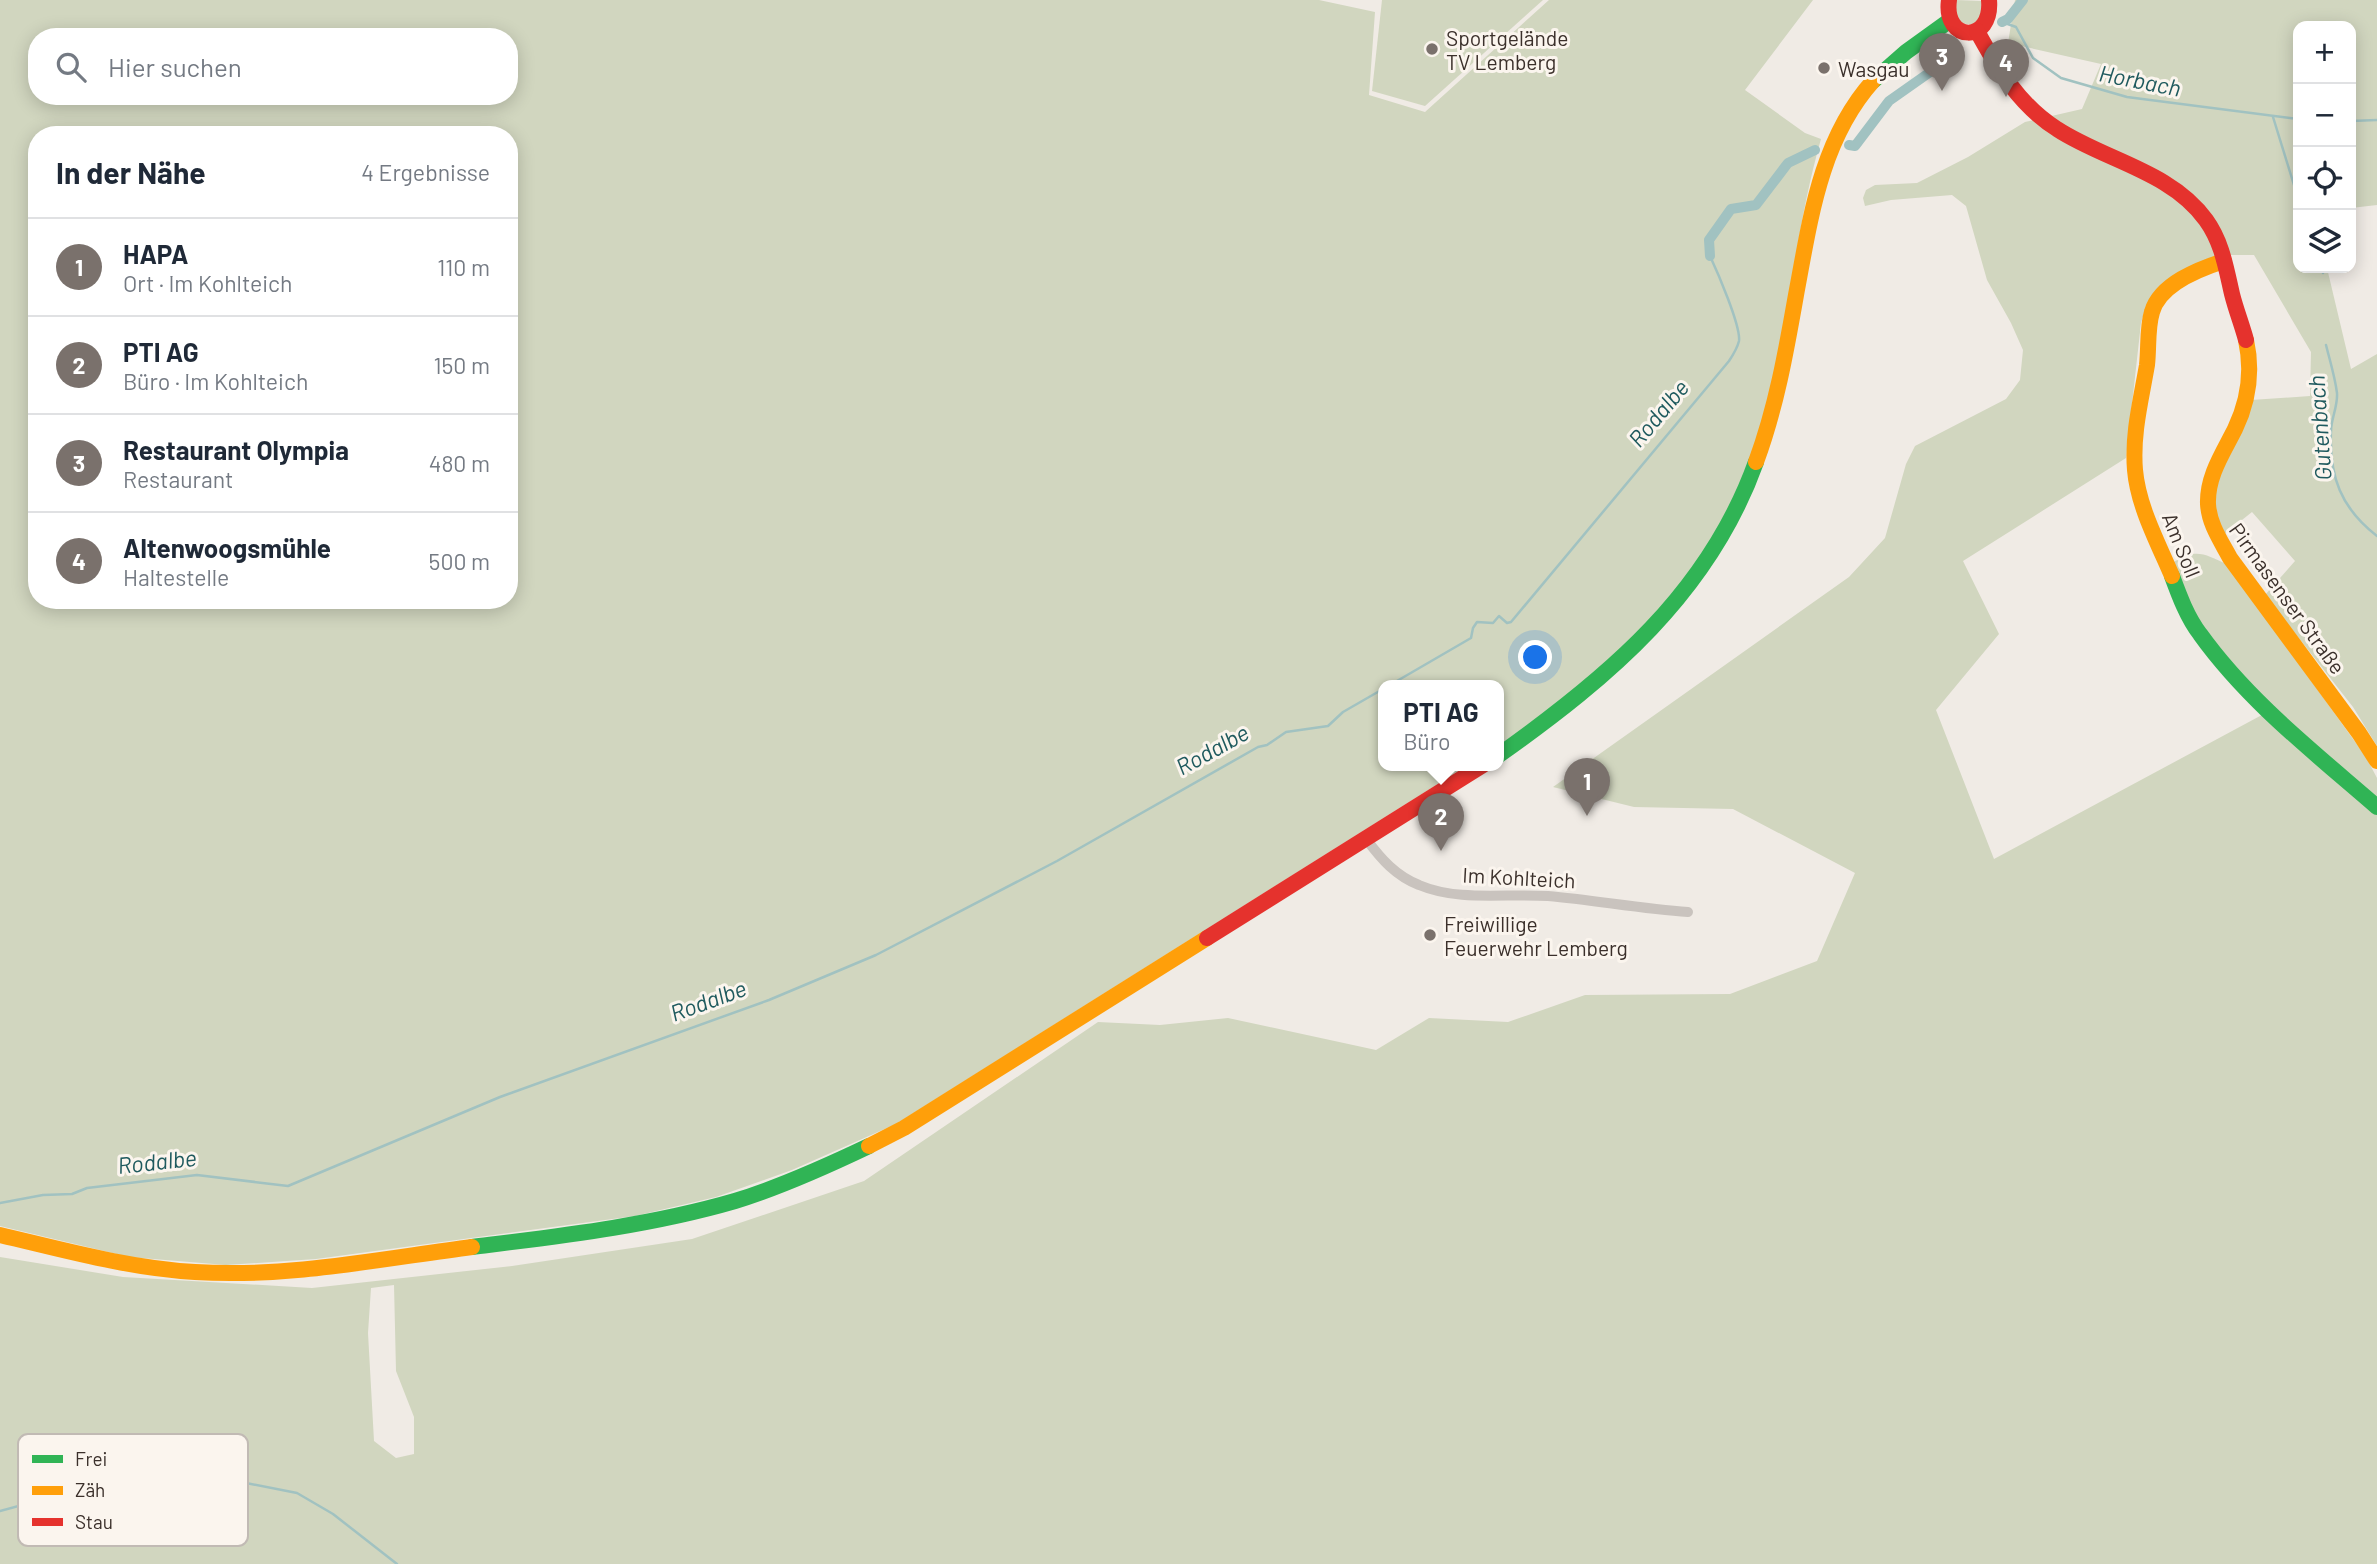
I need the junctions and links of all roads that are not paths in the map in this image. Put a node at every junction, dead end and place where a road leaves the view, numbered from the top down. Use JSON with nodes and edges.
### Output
{"nodes":[{"id":1,"x":1949,"y":0,"type":"edge"},
{"id":2,"x":1990,"y":0,"type":"edge"},
{"id":3,"x":1949,"y":21,"type":"junction"},
{"id":4,"x":1977,"y":31,"type":"junction"},
{"id":5,"x":2224,"y":261,"type":"junction"},
{"id":6,"x":1504,"y":751,"type":"edge"},
{"id":7,"x":2377,"y":761,"type":"edge"},
{"id":8,"x":1474,"y":771,"type":"edge"},
{"id":9,"x":2377,"y":807,"type":"edge"},
{"id":10,"x":1367,"y":839,"type":"junction"},
{"id":11,"x":1688,"y":912,"type":"dead end"},
{"id":12,"x":0,"y":1235,"type":"edge"}],
"edges":[{"from":1,"to":3,"type":"street"},
{"from":2,"to":4,"type":"street"},
{"from":3,"to":4,"type":"street"},
{"from":3,"to":6,"type":"street"},
{"from":4,"to":5,"type":"street","name":"Pirmasenser Straße"},
{"from":5,"to":7,"type":"street","name":"Pirmasenser Straße"},
{"from":5,"to":9,"type":"street","name":"Am Soll"},
{"from":8,"to":10,"type":"street"},
{"from":10,"to":11,"type":"street","name":"Im Kohlteich"},
{"from":10,"to":12,"type":"street"}]}
